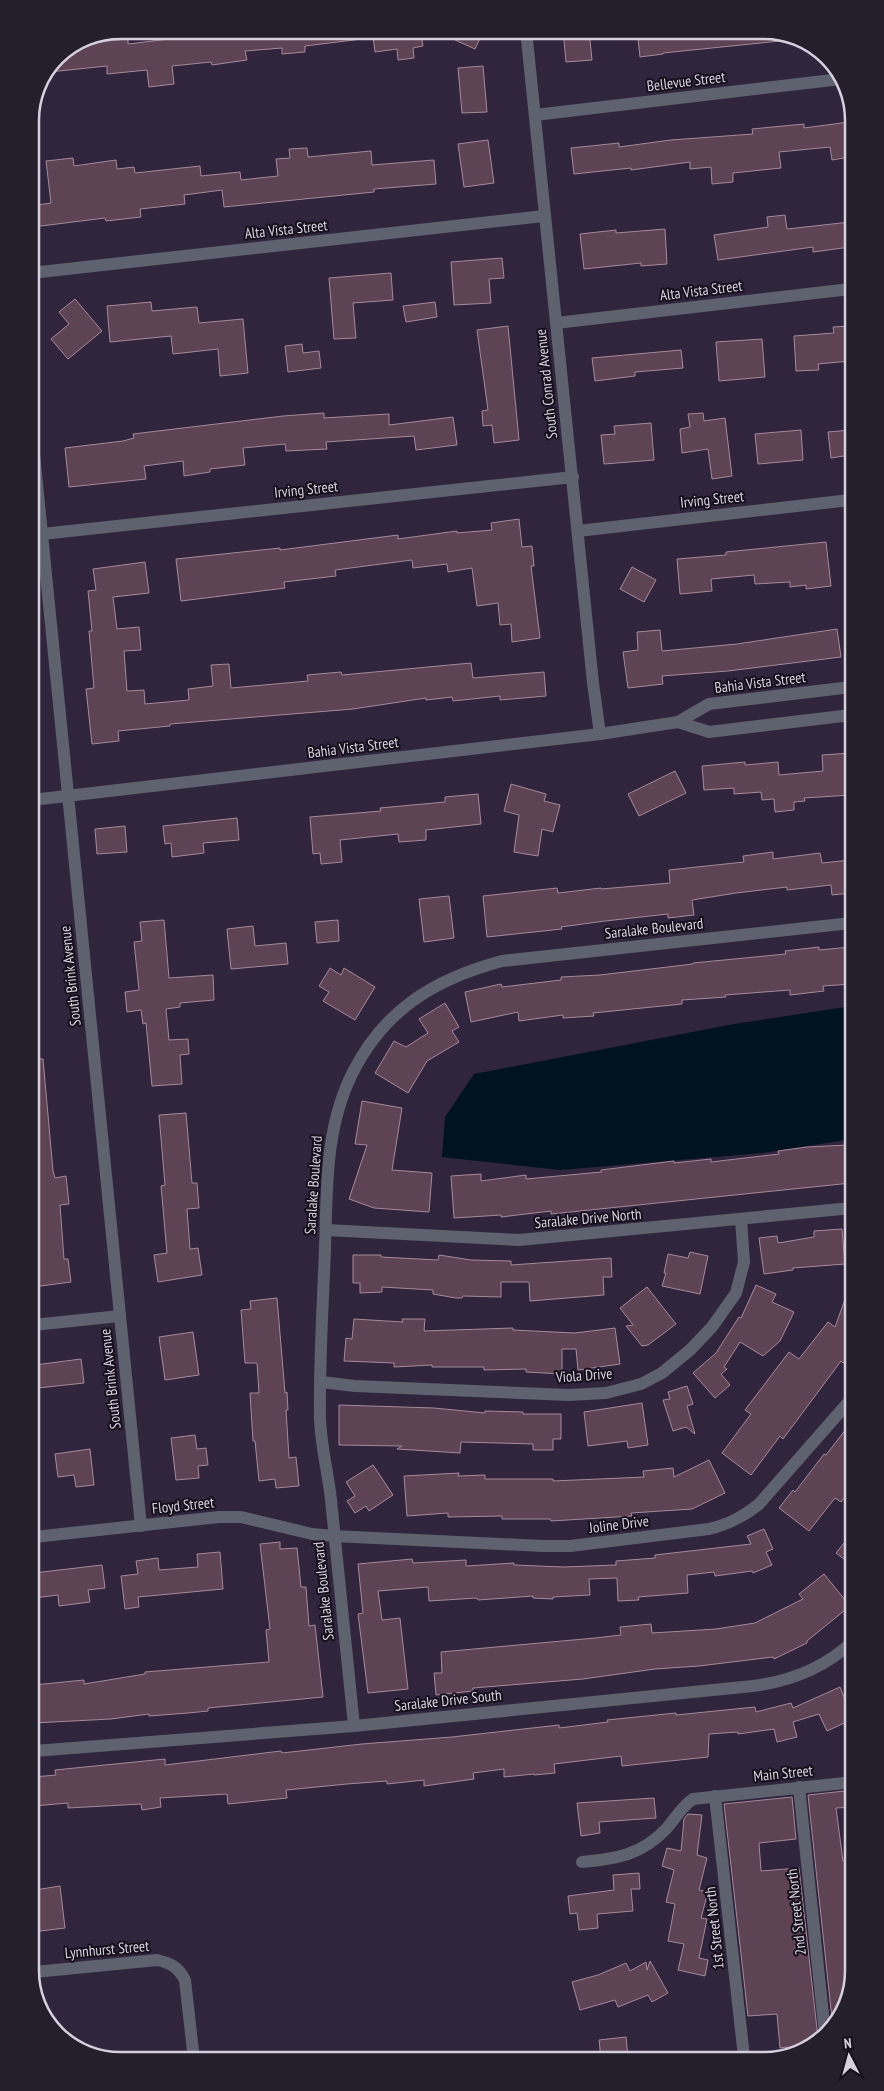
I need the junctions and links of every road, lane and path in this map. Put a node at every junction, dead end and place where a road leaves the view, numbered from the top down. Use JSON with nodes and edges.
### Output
{"nodes":[{"id":1,"x":527,"y":39,"type":"edge"},
{"id":2,"x":835,"y":80,"type":"edge"},
{"id":3,"x":534,"y":115,"type":"junction"},
{"id":4,"x":544,"y":216,"type":"junction"},
{"id":5,"x":39,"y":272,"type":"edge"},
{"id":6,"x":845,"y":290,"type":"edge"},
{"id":7,"x":556,"y":323,"type":"junction"},
{"id":8,"x":572,"y":477,"type":"junction"},
{"id":9,"x":845,"y":501,"type":"edge"},
{"id":10,"x":39,"y":504,"type":"edge"},
{"id":11,"x":578,"y":531,"type":"junction"},
{"id":12,"x":42,"y":534,"type":"junction"},
{"id":13,"x":845,"y":689,"type":"edge"},
{"id":14,"x":845,"y":716,"type":"edge"},
{"id":15,"x":678,"y":722,"type":"junction"},
{"id":16,"x":600,"y":734,"type":"junction"},
{"id":17,"x":68,"y":796,"type":"junction"},
{"id":18,"x":39,"y":799,"type":"edge"},
{"id":19,"x":845,"y":924,"type":"edge"},
{"id":20,"x":845,"y":1209,"type":"edge"},
{"id":21,"x":741,"y":1219,"type":"junction"},
{"id":22,"x":326,"y":1230,"type":"junction"},
{"id":23,"x":120,"y":1316,"type":"junction"},
{"id":24,"x":39,"y":1324,"type":"edge"},
{"id":25,"x":321,"y":1382,"type":"junction"},
{"id":26,"x":845,"y":1406,"type":"edge"},
{"id":27,"x":141,"y":1526,"type":"junction"},
{"id":28,"x":39,"y":1536,"type":"edge"},
{"id":29,"x":333,"y":1536,"type":"junction"},
{"id":30,"x":845,"y":1647,"type":"edge"},
{"id":31,"x":354,"y":1726,"type":"junction"},
{"id":32,"x":39,"y":1751,"type":"edge"},
{"id":33,"x":845,"y":1783,"type":"edge"},
{"id":34,"x":799,"y":1787,"type":"junction"},
{"id":35,"x":715,"y":1796,"type":"junction"},
{"id":36,"x":582,"y":1862,"type":"dead end"},
{"id":37,"x":39,"y":1972,"type":"edge"},
{"id":38,"x":824,"y":2026,"type":"edge"},
{"id":39,"x":193,"y":2052,"type":"edge"},
{"id":40,"x":743,"y":2052,"type":"edge"}],
"edges":[{"from":1,"to":3,"type":"street","name":"South Conrad Avenue"},
{"from":2,"to":3,"type":"street","name":"Bellevue Street"},
{"from":3,"to":4,"type":"street","name":"South Conrad Avenue"},
{"from":4,"to":5,"type":"street","name":"Alta Vista Street"},
{"from":4,"to":7,"type":"street","name":"South Conrad Avenue"},
{"from":6,"to":7,"type":"street","name":"Alta Vista Street"},
{"from":7,"to":8,"type":"street","name":"South Conrad Avenue"},
{"from":8,"to":11,"type":"street","name":"South Conrad Avenue"},
{"from":8,"to":12,"type":"street","name":"Irving Street"},
{"from":9,"to":11,"type":"street","name":"Irving Street"},
{"from":10,"to":12,"type":"street","name":"South Brink Avenue"},
{"from":11,"to":16,"type":"street","name":"South Conrad Avenue"},
{"from":12,"to":17,"type":"street","name":"South Brink Avenue"},
{"from":13,"to":15,"type":"street","name":"Bahia Vista Street"},
{"from":14,"to":15,"type":"street","name":"Bahia Vista Street"},
{"from":15,"to":16,"type":"street","name":"Bahia Vista Street"},
{"from":16,"to":17,"type":"street","name":"Bahia Vista Street"},
{"from":17,"to":18,"type":"street","name":"Bahia Vista Street"},
{"from":17,"to":23,"type":"street","name":"South Brink Avenue"},
{"from":19,"to":22,"type":"street","name":"Saralake Boulevard"},
{"from":20,"to":21,"type":"street","name":"Saralake Drive North"},
{"from":21,"to":22,"type":"street","name":"Saralake Drive North"},
{"from":21,"to":25,"type":"street","name":"Viola Drive"},
{"from":22,"to":25,"type":"street","name":"Saralake Boulevard"},
{"from":23,"to":24,"type":"street"},
{"from":23,"to":27,"type":"street","name":"South Brink Avenue"},
{"from":25,"to":29,"type":"street","name":"Saralake Boulevard"},
{"from":26,"to":29,"type":"street","name":"Joline Drive"},
{"from":27,"to":28,"type":"street","name":"Floyd Street"},
{"from":27,"to":29,"type":"street","name":"Floyd Street"},
{"from":29,"to":31,"type":"street","name":"Saralake Boulevard"},
{"from":30,"to":31,"type":"street","name":"Saralake Drive South"},
{"from":31,"to":32,"type":"street","name":"Saralake Drive South"},
{"from":33,"to":34,"type":"street","name":"Main Street"},
{"from":34,"to":35,"type":"street","name":"Main Street"},
{"from":34,"to":38,"type":"street","name":"2nd Street North"},
{"from":35,"to":36,"type":"street","name":"Main Street"},
{"from":35,"to":40,"type":"street","name":"1st Street North"},
{"from":37,"to":39,"type":"street","name":"Lynnhurst Street"}]}
